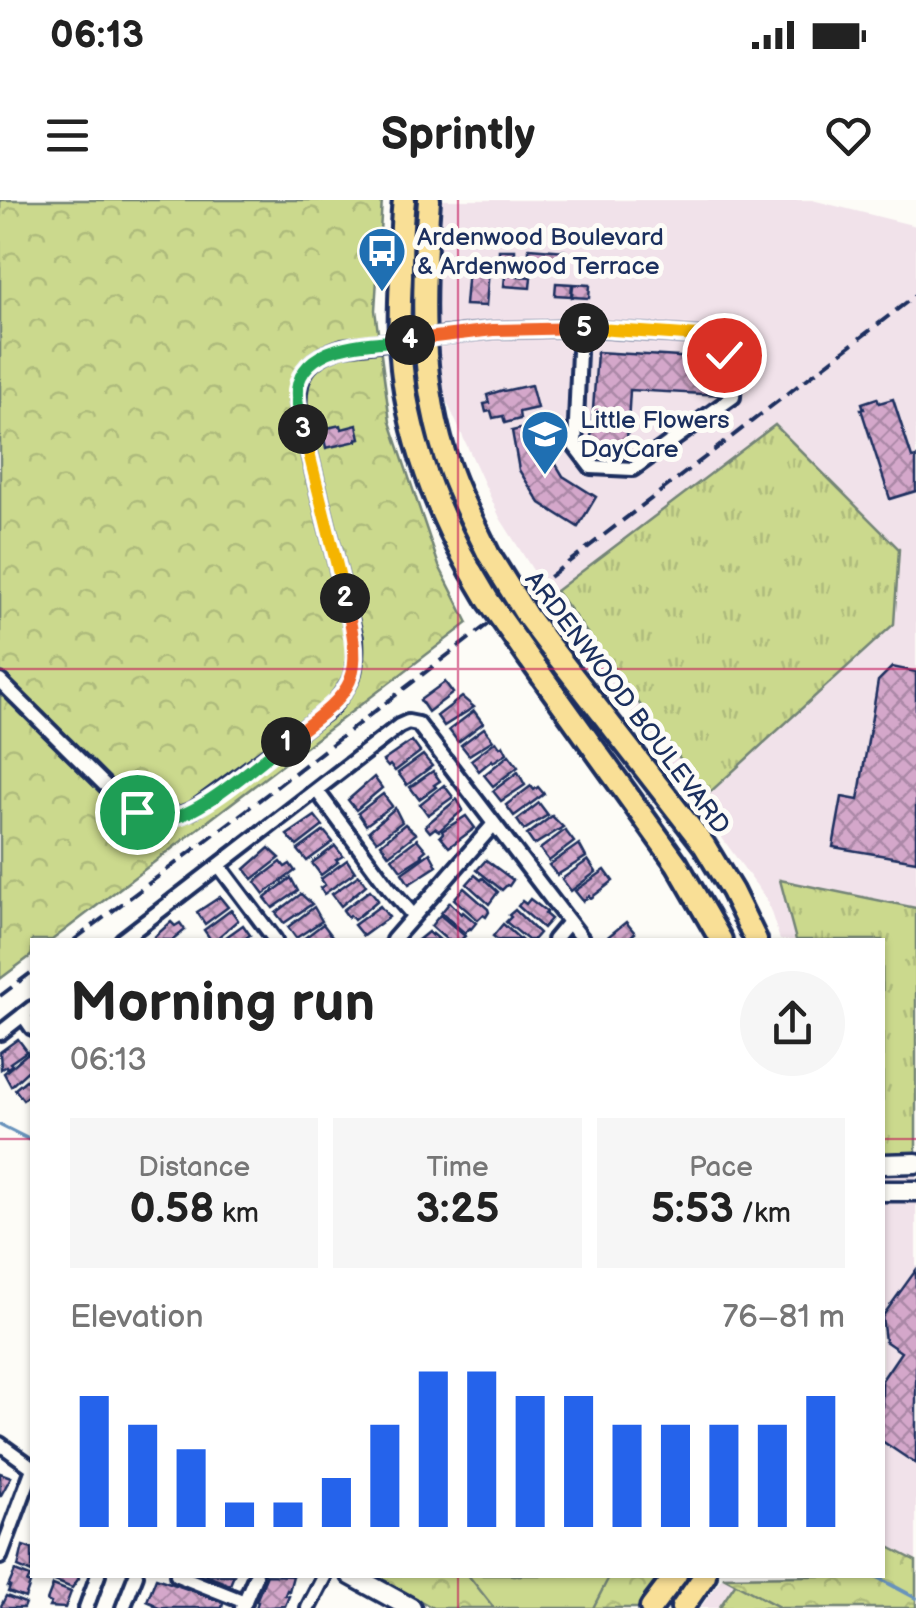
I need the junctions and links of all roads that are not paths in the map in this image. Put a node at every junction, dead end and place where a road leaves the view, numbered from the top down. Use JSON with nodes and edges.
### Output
{"nodes":[{"id":1,"x":404,"y":200,"type":"edge"},
{"id":2,"x":429,"y":200,"type":"edge"},
{"id":3,"x":580,"y":328,"type":"junction"},
{"id":4,"x":424,"y":339,"type":"junction"},
{"id":5,"x":400,"y":340,"type":"junction"},
{"id":6,"x":0,"y":682,"type":"edge"},
{"id":7,"x":317,"y":792,"type":"junction"},
{"id":8,"x":494,"y":824,"type":"junction"},
{"id":9,"x":220,"y":867,"type":"junction"},
{"id":10,"x":413,"y":916,"type":"junction"},
{"id":11,"x":569,"y":922,"type":"junction"},
{"id":12,"x":125,"y":938,"type":"edge"},
{"id":13,"x":273,"y":938,"type":"edge"},
{"id":14,"x":395,"y":938,"type":"edge"},
{"id":15,"x":556,"y":938,"type":"edge"},
{"id":16,"x":581,"y":938,"type":"edge"},
{"id":17,"x":720,"y":938,"type":"edge"},
{"id":18,"x":755,"y":938,"type":"edge"},
{"id":19,"x":28,"y":1012,"type":"edge"},
{"id":20,"x":0,"y":1033,"type":"edge"},
{"id":21,"x":885,"y":1164,"type":"edge"},
{"id":22,"x":916,"y":1164,"type":"edge"},
{"id":23,"x":885,"y":1190,"type":"edge"},
{"id":24,"x":916,"y":1190,"type":"edge"},
{"id":25,"x":0,"y":1444,"type":"edge"},
{"id":26,"x":30,"y":1467,"type":"edge"},
{"id":27,"x":30,"y":1474,"type":"edge"},
{"id":28,"x":0,"y":1557,"type":"edge"},
{"id":29,"x":97,"y":1578,"type":"edge"},
{"id":30,"x":135,"y":1578,"type":"edge"},
{"id":31,"x":184,"y":1578,"type":"edge"},
{"id":32,"x":255,"y":1578,"type":"edge"},
{"id":33,"x":323,"y":1578,"type":"edge"},
{"id":34,"x":357,"y":1578,"type":"edge"},
{"id":35,"x":674,"y":1578,"type":"edge"},
{"id":36,"x":703,"y":1578,"type":"edge"},
{"id":37,"x":244,"y":1605,"type":"edge"},
{"id":38,"x":86,"y":1608,"type":"edge"},
{"id":39,"x":123,"y":1608,"type":"edge"},
{"id":40,"x":308,"y":1608,"type":"edge"},
{"id":41,"x":412,"y":1608,"type":"edge"},
{"id":42,"x":651,"y":1608,"type":"edge"},
{"id":43,"x":682,"y":1608,"type":"edge"}],
"edges":[{"from":1,"to":5,"type":"main road","name":"ARDENWOOD BOULEVARD"},
{"from":2,"to":4,"type":"main road","name":"ARDENWOOD BOULEVARD"},
{"from":3,"to":3,"type":"street"},
{"from":3,"to":4,"type":"street"},
{"from":4,"to":5,"type":"street"},
{"from":4,"to":18,"type":"main road","name":"ARDENWOOD BOULEVARD","bridge":true},
{"from":5,"to":6,"type":"street"},
{"from":5,"to":17,"type":"main road","name":"ARDENWOOD BOULEVARD","bridge":true},
{"from":7,"to":8,"type":"street"},
{"from":7,"to":9,"type":"street"},
{"from":7,"to":10,"type":"street"},
{"from":8,"to":10,"type":"street"},
{"from":8,"to":11,"type":"street"},
{"from":9,"to":12,"type":"street"},
{"from":9,"to":13,"type":"street"},
{"from":10,"to":14,"type":"street"},
{"from":11,"to":15,"type":"street"},
{"from":11,"to":16,"type":"street"},
{"from":19,"to":20,"type":"street"},
{"from":21,"to":22,"type":"street"},
{"from":23,"to":24,"type":"street"},
{"from":25,"to":26,"type":"street"},
{"from":27,"to":28,"type":"street"},
{"from":29,"to":38,"type":"street"},
{"from":30,"to":39,"type":"street"},
{"from":31,"to":37,"type":"street"},
{"from":32,"to":37,"type":"street"},
{"from":33,"to":40,"type":"street"},
{"from":34,"to":41,"type":"street"},
{"from":35,"to":42,"type":"main road"},
{"from":36,"to":43,"type":"main road"}]}
